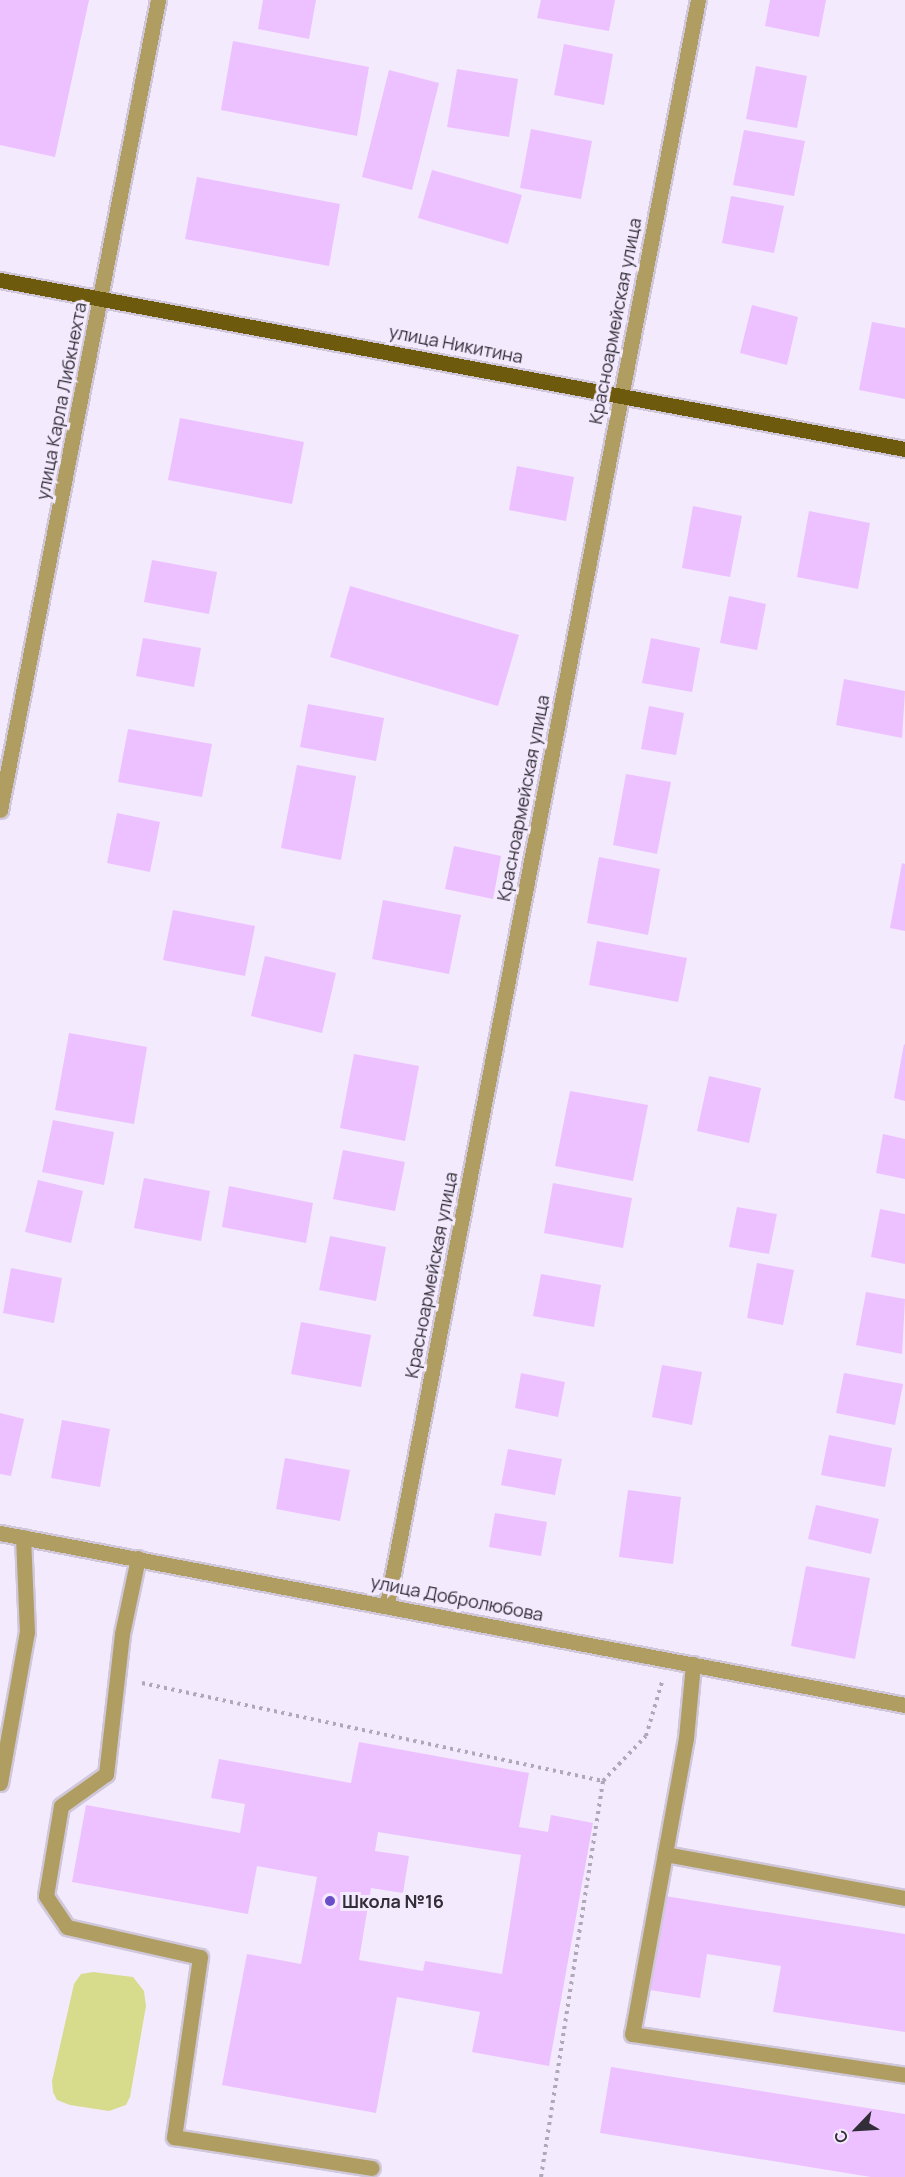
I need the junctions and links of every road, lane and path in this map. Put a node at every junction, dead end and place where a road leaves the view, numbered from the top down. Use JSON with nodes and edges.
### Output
{"nodes":[{"id":1,"x":158,"y":0,"type":"edge"},
{"id":2,"x":698,"y":0,"type":"edge"},
{"id":3,"x":0,"y":279,"type":"edge"},
{"id":4,"x":101,"y":297,"type":"junction"},
{"id":5,"x":621,"y":395,"type":"junction"},
{"id":6,"x":905,"y":449,"type":"edge"},
{"id":7,"x":0,"y":810,"type":"edge"},
{"id":8,"x":0,"y":1533,"type":"edge"},
{"id":9,"x":23,"y":1537,"type":"junction"},
{"id":10,"x":138,"y":1558,"type":"junction"},
{"id":11,"x":387,"y":1604,"type":"junction"},
{"id":12,"x":669,"y":1659,"type":"junction"},
{"id":13,"x":693,"y":1664,"type":"junction"},
{"id":14,"x":118,"y":1678,"type":"junction"},
{"id":15,"x":905,"y":1689,"type":"edge"},
{"id":16,"x":903,"y":1705,"type":"edge"},
{"id":17,"x":603,"y":1781,"type":"junction"},
{"id":18,"x":0,"y":1783,"type":"edge"},
{"id":19,"x":665,"y":1854,"type":"junction"},
{"id":20,"x":905,"y":1899,"type":"edge"},
{"id":21,"x":905,"y":2075,"type":"edge"},
{"id":22,"x":372,"y":2168,"type":"dead end"},
{"id":23,"x":541,"y":2177,"type":"edge"}],
"edges":[{"from":1,"to":4,"type":"street","name":"улица Карла Либкнехта"},
{"from":2,"to":5,"type":"street","name":"Красноармейская улица"},
{"from":3,"to":4,"type":"main road","name":"улица Никитина"},
{"from":4,"to":5,"type":"main road","name":"улица Никитина"},
{"from":4,"to":7,"type":"street","name":"улица Карла Либкнехта"},
{"from":5,"to":6,"type":"main road","name":"улица Никитина"},
{"from":5,"to":11,"type":"street","name":"Красноармейская улица"},
{"from":8,"to":9,"type":"street","name":"улица Добролюбова"},
{"from":9,"to":10,"type":"street","name":"улица Добролюбова"},
{"from":9,"to":18,"type":"street"},
{"from":10,"to":11,"type":"street","name":"улица Добролюбова"},
{"from":10,"to":14,"type":"street"},
{"from":11,"to":12,"type":"street","name":"улица Добролюбова"},
{"from":12,"to":13,"type":"street","name":"улица Добролюбова"},
{"from":12,"to":17,"type":"path"},
{"from":13,"to":16,"type":"street","name":"улица Добролюбова"},
{"from":13,"to":19,"type":"street"},
{"from":14,"to":17,"type":"path"},
{"from":14,"to":22,"type":"street"},
{"from":15,"to":16,"type":"street"},
{"from":17,"to":23,"type":"path"},
{"from":19,"to":20,"type":"street"},
{"from":19,"to":21,"type":"street"}]}
